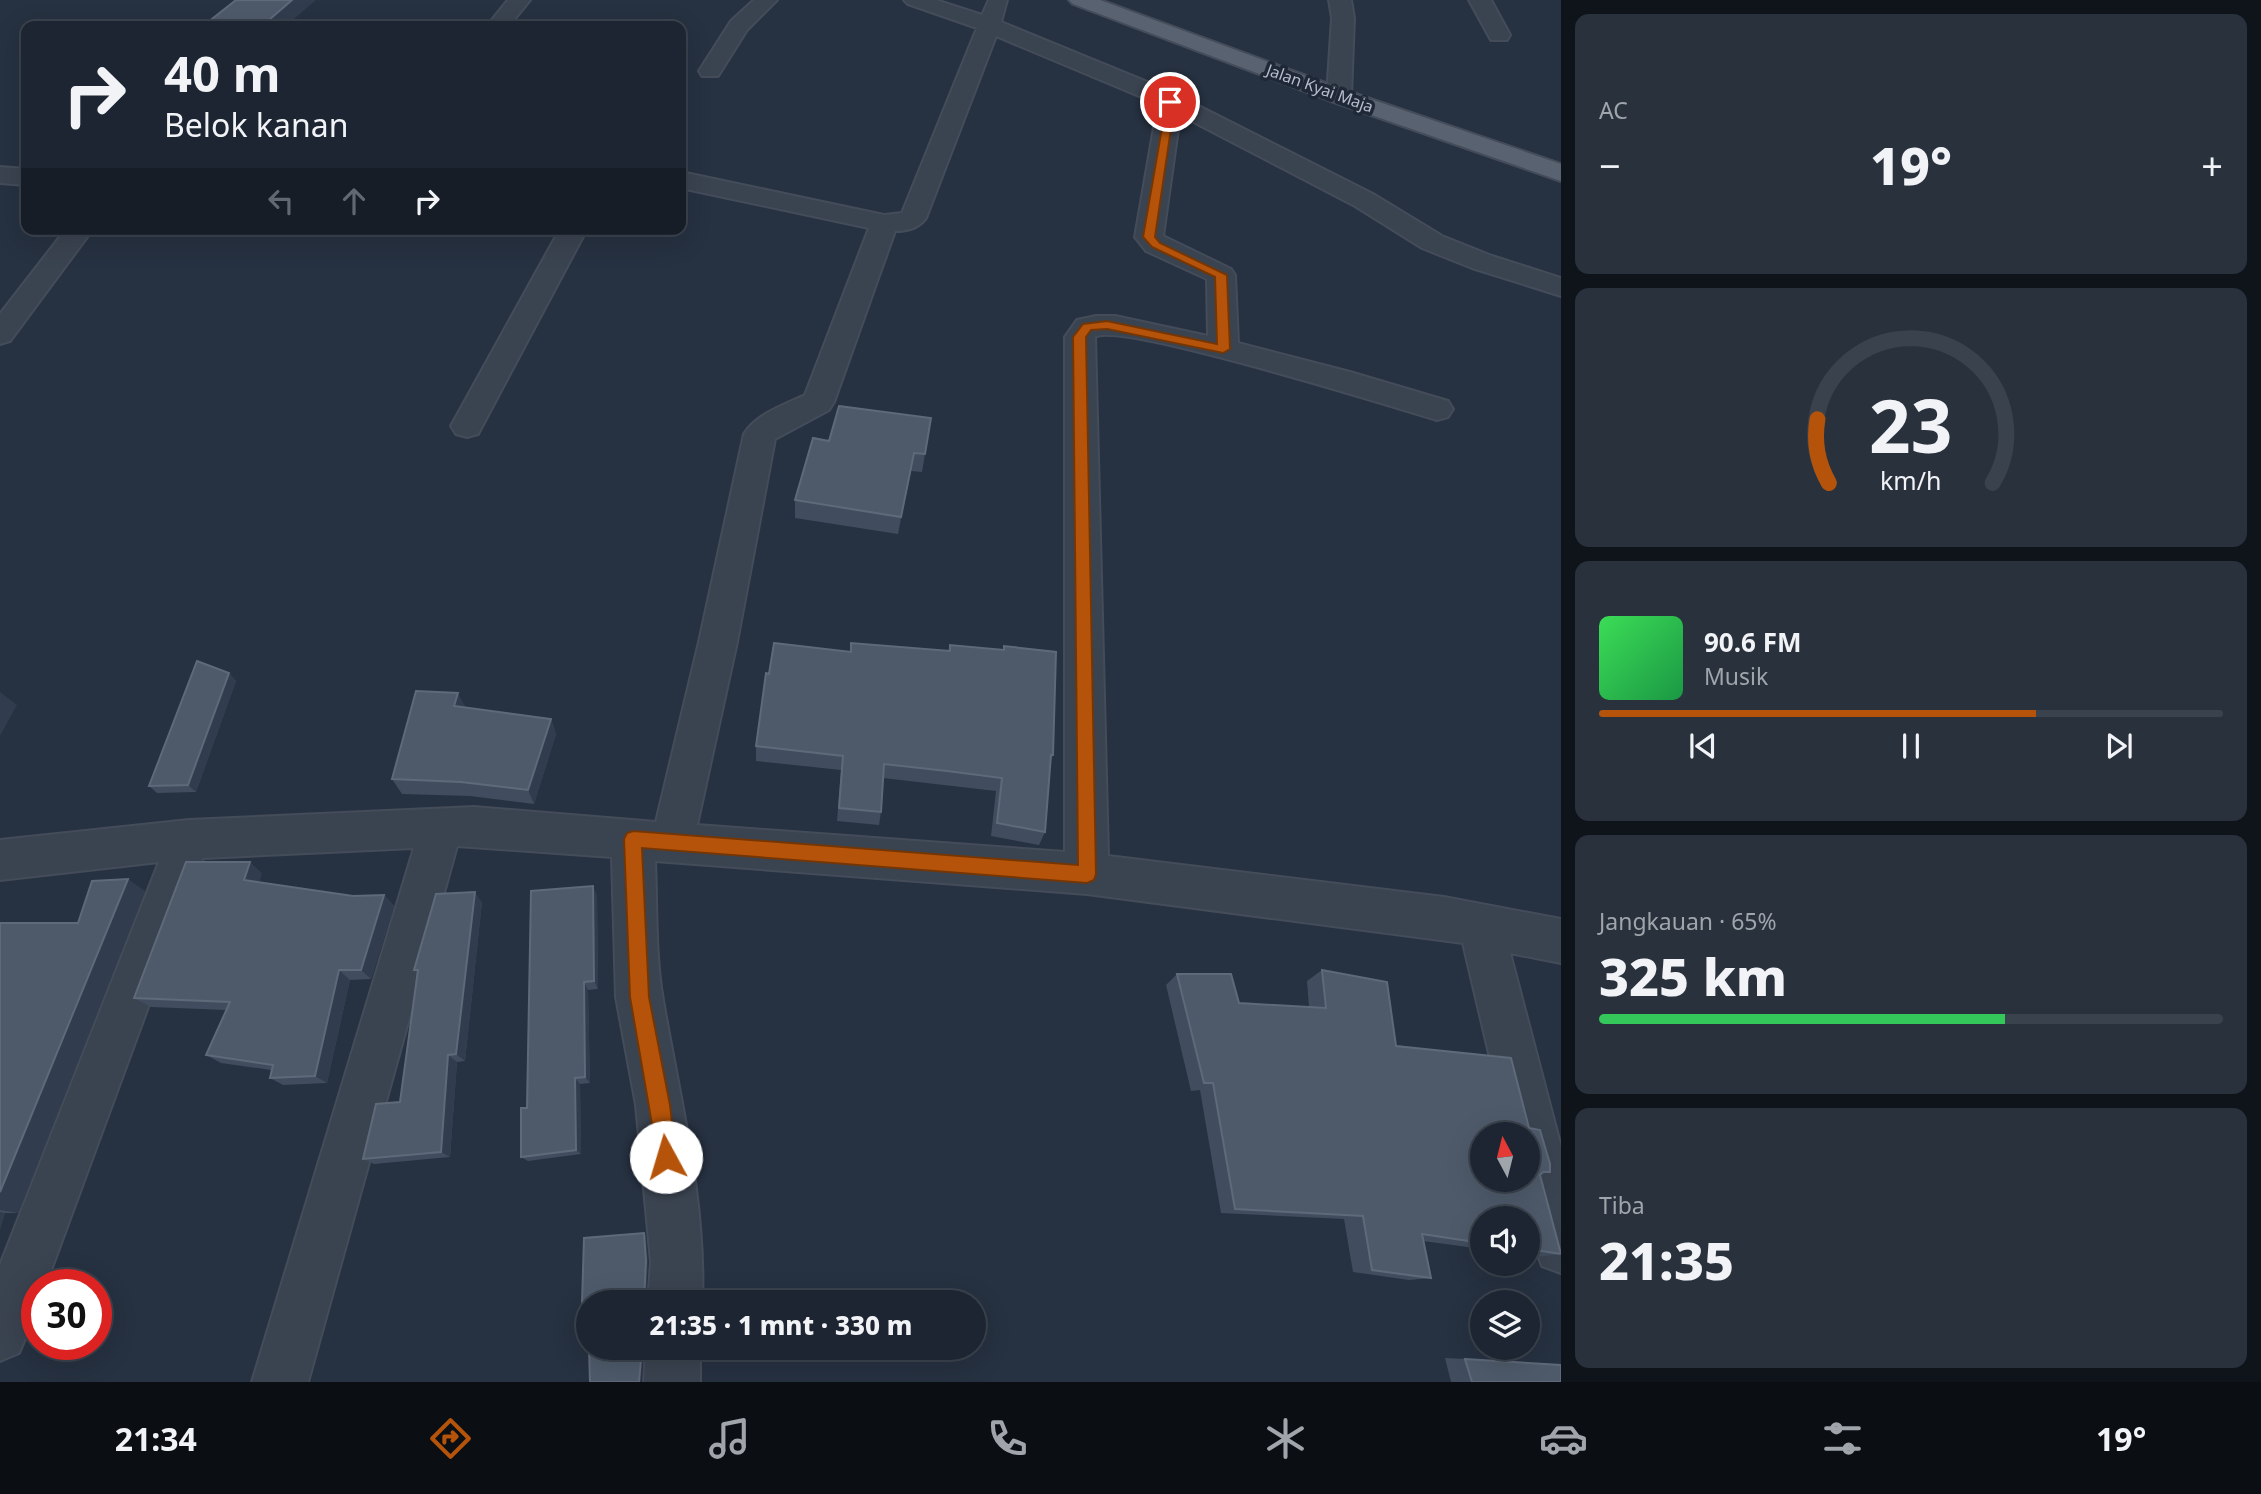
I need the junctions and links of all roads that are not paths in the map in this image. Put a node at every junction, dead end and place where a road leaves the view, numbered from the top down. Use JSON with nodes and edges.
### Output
{"nodes":[{"id":1,"x":519,"y":0,"type":"edge"},
{"id":2,"x":766,"y":0,"type":"edge"},
{"id":3,"x":915,"y":0,"type":"edge"},
{"id":4,"x":1080,"y":0,"type":"edge"},
{"id":5,"x":1340,"y":0,"type":"edge"},
{"id":6,"x":1480,"y":0,"type":"edge"},
{"id":7,"x":995,"y":10,"type":"edge"},
{"id":8,"x":502,"y":21,"type":"edge"},
{"id":9,"x":1499,"y":35,"type":"dead end"},
{"id":10,"x":710,"y":71,"type":"dead end"},
{"id":11,"x":1339,"y":96,"type":"junction"},
{"id":12,"x":1170,"y":102,"type":"junction"},
{"id":13,"x":1561,"y":173,"type":"edge"},
{"id":14,"x":0,"y":175,"type":"edge"},
{"id":15,"x":21,"y":177,"type":"edge"},
{"id":16,"x":686,"y":181,"type":"edge"},
{"id":17,"x":884,"y":223,"type":"junction"},
{"id":18,"x":75,"y":235,"type":"edge"},
{"id":19,"x":571,"y":235,"type":"edge"},
{"id":20,"x":1561,"y":287,"type":"edge"},
{"id":21,"x":0,"y":334,"type":"edge"},
{"id":22,"x":1223,"y":349,"type":"junction"},
{"id":23,"x":1437,"y":409,"type":"dead end"},
{"id":24,"x":467,"y":426,"type":"dead end"},
{"id":25,"x":441,"y":827,"type":"junction"},
{"id":26,"x":189,"y":839,"type":"junction"},
{"id":27,"x":653,"y":841,"type":"junction"},
{"id":28,"x":0,"y":860,"type":"edge"},
{"id":29,"x":1087,"y":874,"type":"junction"},
{"id":30,"x":1481,"y":925,"type":"junction"},
{"id":31,"x":1561,"y":941,"type":"edge"},
{"id":32,"x":1561,"y":1247,"type":"edge"},
{"id":33,"x":676,"y":1290,"type":"edge"},
{"id":34,"x":0,"y":1334,"type":"edge"},
{"id":35,"x":673,"y":1360,"type":"edge"},
{"id":36,"x":280,"y":1382,"type":"edge"},
{"id":37,"x":672,"y":1382,"type":"edge"}],
"edges":[{"from":1,"to":8,"type":"street"},
{"from":2,"to":10,"type":"street"},
{"from":3,"to":7,"type":"street"},
{"from":4,"to":11,"type":"main road","name":"Jalan Kyai Maja"},
{"from":5,"to":11,"type":"street"},
{"from":6,"to":9,"type":"street"},
{"from":7,"to":12,"type":"street"},
{"from":7,"to":17,"type":"street"},
{"from":11,"to":13,"type":"main road","name":"Jalan Kyai Maja"},
{"from":12,"to":20,"type":"street"},
{"from":12,"to":22,"type":"street"},
{"from":14,"to":15,"type":"street"},
{"from":16,"to":17,"type":"street"},
{"from":17,"to":27,"type":"street"},
{"from":18,"to":21,"type":"street"},
{"from":19,"to":24,"type":"street"},
{"from":22,"to":23,"type":"street"},
{"from":22,"to":29,"type":"street"},
{"from":25,"to":26,"type":"street"},
{"from":25,"to":27,"type":"street"},
{"from":25,"to":36,"type":"street"},
{"from":26,"to":28,"type":"street"},
{"from":26,"to":34,"type":"street"},
{"from":27,"to":29,"type":"street"},
{"from":27,"to":33,"type":"street"},
{"from":29,"to":30,"type":"street"},
{"from":30,"to":31,"type":"street"},
{"from":30,"to":32,"type":"street"},
{"from":35,"to":37,"type":"street"}]}
